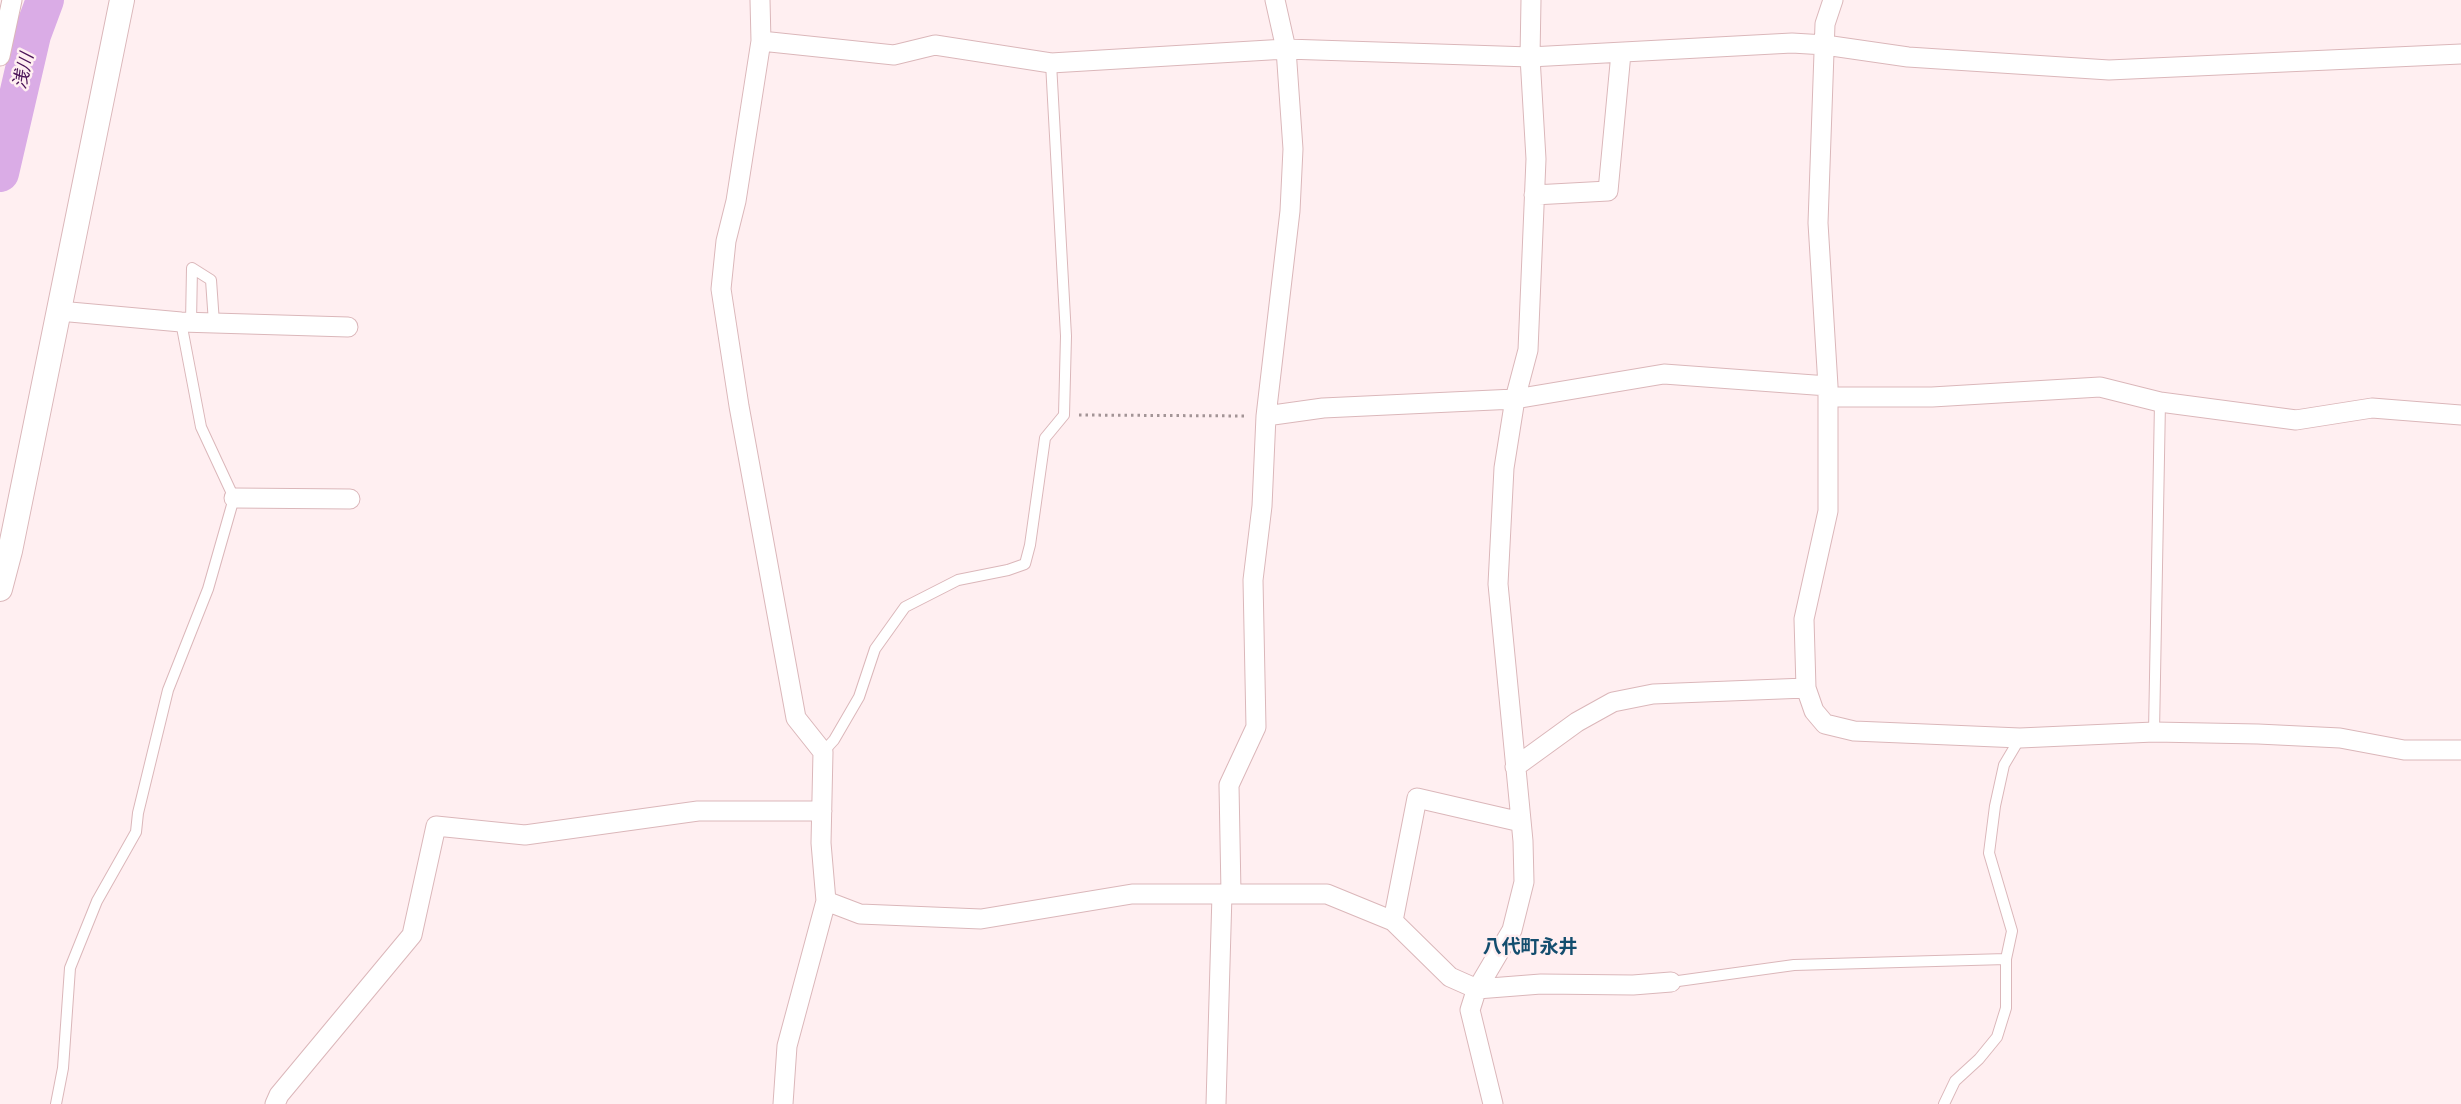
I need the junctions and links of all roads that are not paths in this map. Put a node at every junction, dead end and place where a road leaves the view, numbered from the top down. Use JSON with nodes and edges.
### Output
{"nodes":[{"id":1,"x":12,"y":0,"type":"edge"},
{"id":2,"x":122,"y":0,"type":"edge"},
{"id":3,"x":760,"y":0,"type":"edge"},
{"id":4,"x":1275,"y":0,"type":"edge"},
{"id":5,"x":1531,"y":0,"type":"edge"},
{"id":6,"x":1833,"y":0,"type":"edge"},
{"id":7,"x":762,"y":41,"type":"junction"},
{"id":8,"x":1825,"y":45,"type":"junction"},
{"id":9,"x":1286,"y":49,"type":"junction"},
{"id":10,"x":1621,"y":53,"type":"junction"},
{"id":11,"x":2461,"y":54,"type":"edge"},
{"id":12,"x":0,"y":56,"type":"edge"},
{"id":13,"x":1530,"y":57,"type":"junction"},
{"id":14,"x":1051,"y":63,"type":"junction"},
{"id":15,"x":1534,"y":195,"type":"junction"},
{"id":16,"x":59,"y":311,"type":"junction"},
{"id":17,"x":186,"y":322,"type":"junction"},
{"id":18,"x":214,"y":323,"type":"junction"},
{"id":19,"x":348,"y":327,"type":"dead end"},
{"id":20,"x":1828,"y":392,"type":"junction"},
{"id":21,"x":1515,"y":398,"type":"junction"},
{"id":22,"x":2160,"y":402,"type":"junction"},
{"id":23,"x":2461,"y":415,"type":"edge"},
{"id":24,"x":1266,"y":416,"type":"junction"},
{"id":25,"x":234,"y":498,"type":"junction"},
{"id":26,"x":350,"y":499,"type":"dead end"},
{"id":27,"x":0,"y":589,"type":"edge"},
{"id":28,"x":1806,"y":688,"type":"junction"},
{"id":29,"x":2154,"y":732,"type":"junction"},
{"id":30,"x":2020,"y":738,"type":"junction"},
{"id":31,"x":2461,"y":750,"type":"edge"},
{"id":32,"x":823,"y":752,"type":"junction"},
{"id":33,"x":1515,"y":767,"type":"junction"},
{"id":34,"x":822,"y":811,"type":"junction"},
{"id":35,"x":1521,"y":822,"type":"junction"},
{"id":36,"x":1227,"y":893,"type":"junction"},
{"id":37,"x":826,"y":901,"type":"junction"},
{"id":38,"x":1393,"y":920,"type":"junction"},
{"id":39,"x":2006,"y":959,"type":"junction"},
{"id":40,"x":1671,"y":982,"type":"joint"},
{"id":41,"x":1477,"y":989,"type":"junction"},
{"id":42,"x":56,"y":1104,"type":"edge"},
{"id":43,"x":275,"y":1104,"type":"edge"},
{"id":44,"x":783,"y":1104,"type":"edge"},
{"id":45,"x":1216,"y":1104,"type":"edge"},
{"id":46,"x":1493,"y":1104,"type":"edge"},
{"id":47,"x":1944,"y":1104,"type":"edge"}],
"edges":[{"from":1,"to":12,"type":"street"},
{"from":2,"to":16,"type":"street"},
{"from":3,"to":7,"type":"street"},
{"from":4,"to":9,"type":"street"},
{"from":5,"to":13,"type":"street"},
{"from":6,"to":8,"type":"street"},
{"from":7,"to":14,"type":"street"},
{"from":7,"to":32,"type":"street"},
{"from":8,"to":10,"type":"street"},
{"from":8,"to":11,"type":"street"},
{"from":8,"to":20,"type":"street"},
{"from":9,"to":13,"type":"street"},
{"from":9,"to":14,"type":"street"},
{"from":9,"to":24,"type":"street"},
{"from":10,"to":13,"type":"street"},
{"from":10,"to":15,"type":"street"},
{"from":13,"to":15,"type":"street"},
{"from":14,"to":32,"type":"lane"},
{"from":15,"to":21,"type":"street"},
{"from":16,"to":17,"type":"street"},
{"from":16,"to":27,"type":"street"},
{"from":17,"to":18,"type":"street"},
{"from":17,"to":18,"type":"lane"},
{"from":17,"to":25,"type":"lane"},
{"from":18,"to":19,"type":"street"},
{"from":20,"to":21,"type":"street"},
{"from":20,"to":22,"type":"street"},
{"from":20,"to":28,"type":"street"},
{"from":21,"to":24,"type":"street"},
{"from":21,"to":33,"type":"street"},
{"from":22,"to":23,"type":"street"},
{"from":22,"to":29,"type":"lane"},
{"from":24,"to":36,"type":"street"},
{"from":25,"to":26,"type":"street"},
{"from":25,"to":42,"type":"lane"},
{"from":28,"to":30,"type":"street"},
{"from":28,"to":33,"type":"street"},
{"from":29,"to":30,"type":"street"},
{"from":29,"to":31,"type":"street"},
{"from":30,"to":39,"type":"lane"},
{"from":32,"to":34,"type":"street"},
{"from":33,"to":35,"type":"street"},
{"from":34,"to":37,"type":"street"},
{"from":34,"to":43,"type":"street"},
{"from":35,"to":38,"type":"street"},
{"from":35,"to":41,"type":"street"},
{"from":36,"to":37,"type":"street"},
{"from":36,"to":38,"type":"street"},
{"from":36,"to":45,"type":"street"},
{"from":37,"to":44,"type":"street"},
{"from":38,"to":41,"type":"street"},
{"from":39,"to":40,"type":"lane"},
{"from":39,"to":47,"type":"lane"},
{"from":40,"to":41,"type":"street"},
{"from":41,"to":46,"type":"street"}]}
